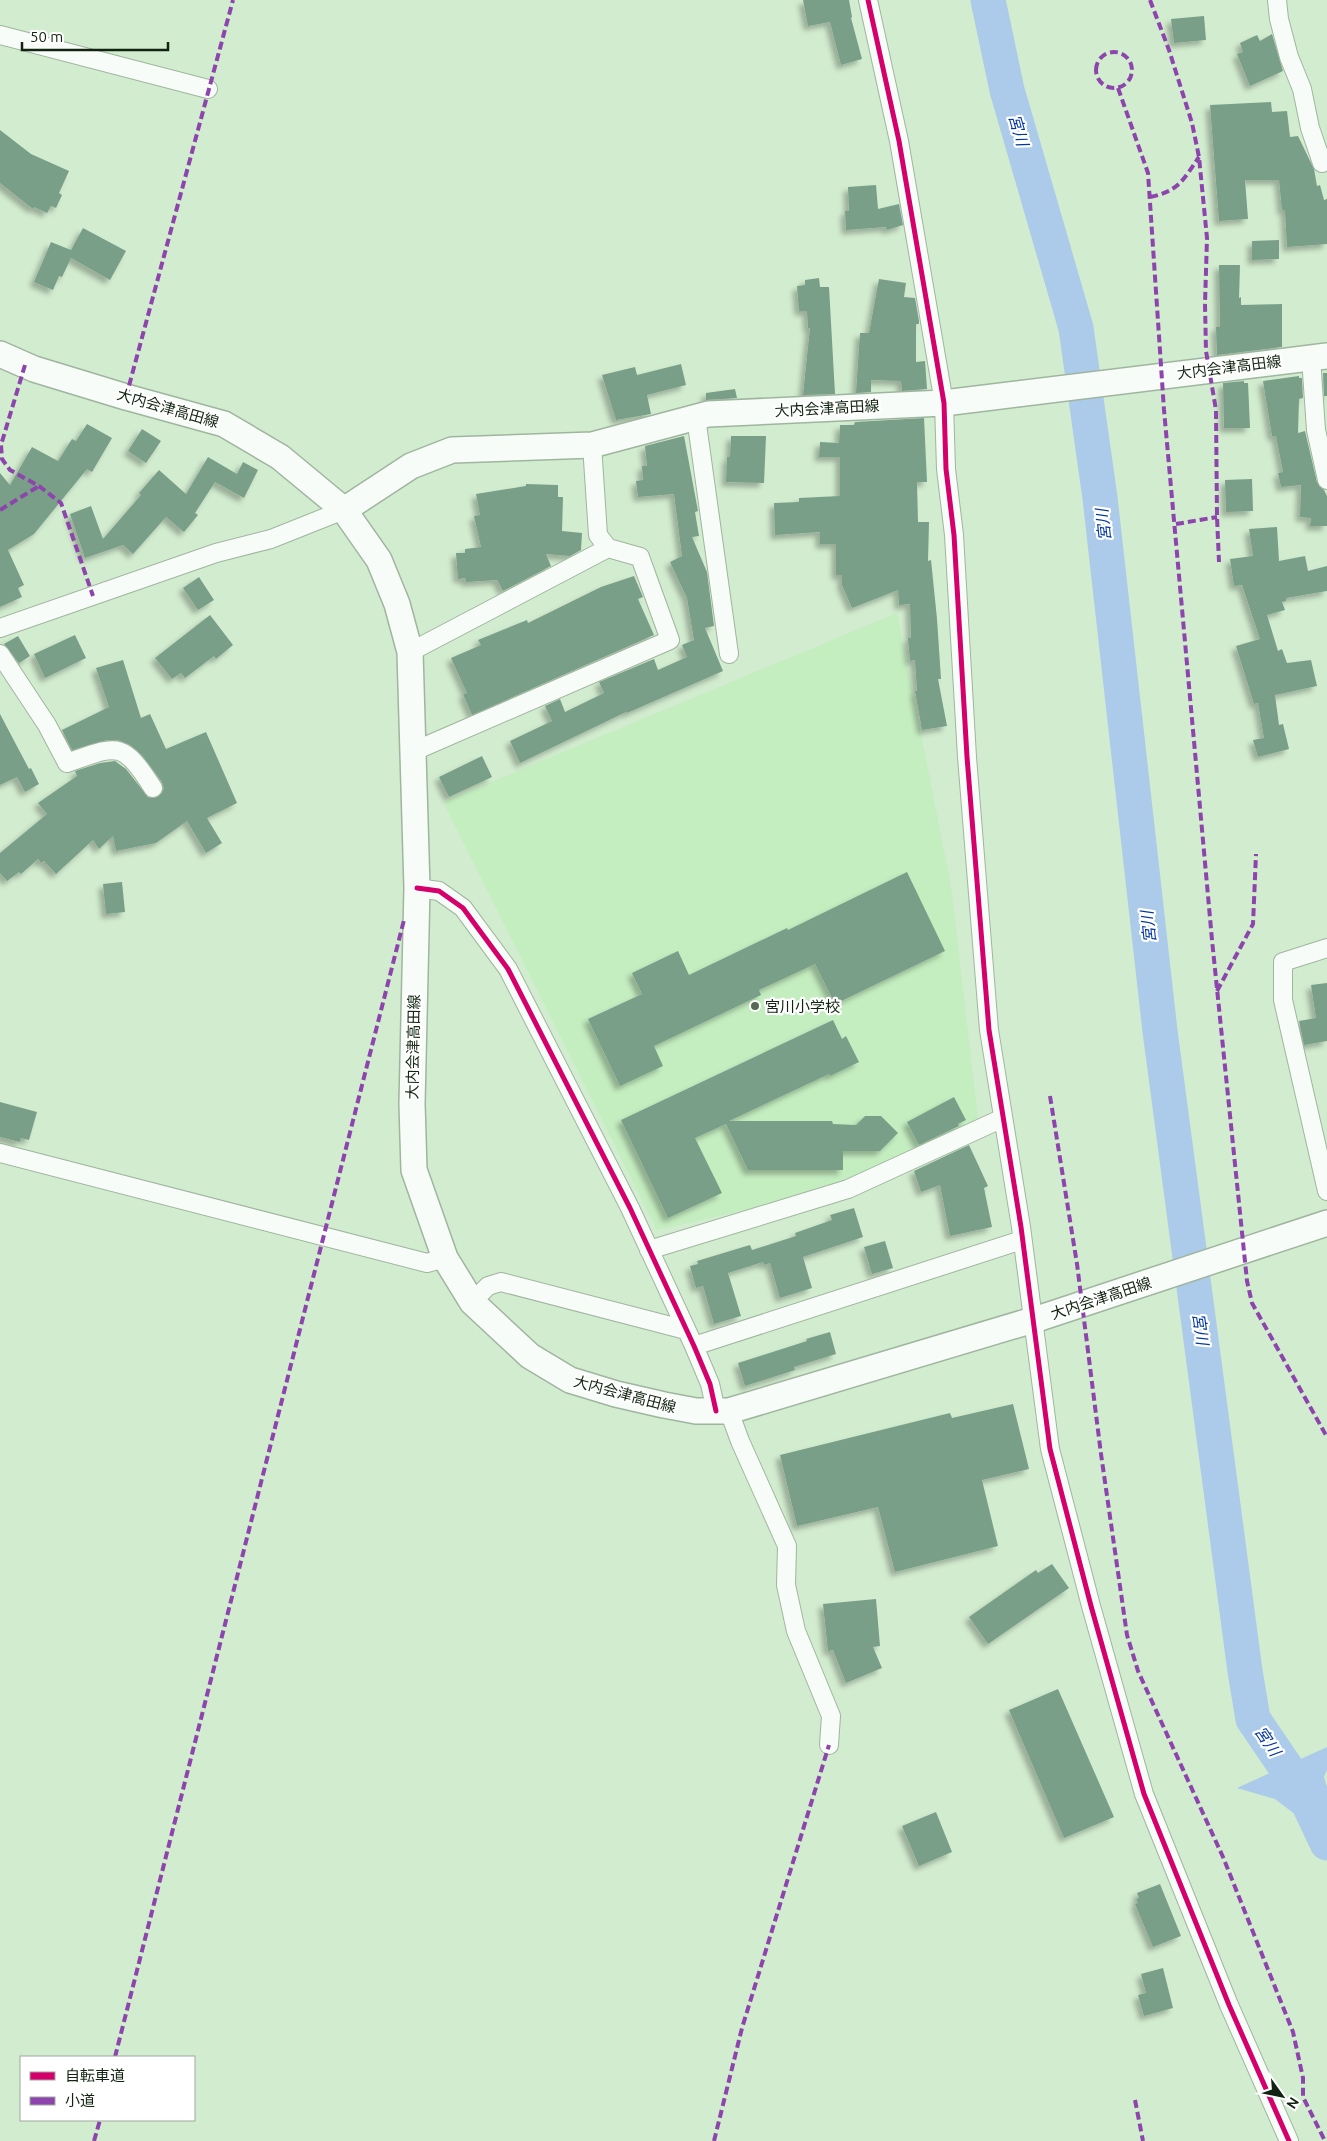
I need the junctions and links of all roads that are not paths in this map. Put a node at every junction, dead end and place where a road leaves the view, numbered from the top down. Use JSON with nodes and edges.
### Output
{"nodes":[{"id":1,"x":868,"y":0,"type":"edge"},
{"id":2,"x":1277,"y":0,"type":"edge"},
{"id":3,"x":0,"y":35,"type":"edge"},
{"id":4,"x":208,"y":89,"type":"dead end"},
{"id":5,"x":1322,"y":163,"type":"dead end"},
{"id":6,"x":0,"y":354,"type":"edge"},
{"id":7,"x":1319,"y":357,"type":"edge"},
{"id":8,"x":944,"y":403,"type":"junction"},
{"id":9,"x":696,"y":417,"type":"junction"},
{"id":10,"x":592,"y":446,"type":"junction"},
{"id":11,"x":1327,"y":480,"type":"edge"},
{"id":12,"x":344,"y":510,"type":"junction"},
{"id":13,"x":608,"y":548,"type":"junction"},
{"id":14,"x":0,"y":628,"type":"edge"},
{"id":15,"x":410,"y":652,"type":"junction"},
{"id":16,"x":0,"y":654,"type":"edge"},
{"id":17,"x":729,"y":654,"type":"dead end"},
{"id":18,"x":412,"y":752,"type":"junction"},
{"id":19,"x":153,"y":788,"type":"dead end"},
{"id":20,"x":417,"y":888,"type":"junction"},
{"id":21,"x":1327,"y":948,"type":"edge"},
{"id":22,"x":1003,"y":1118,"type":"junction"},
{"id":23,"x":0,"y":1153,"type":"edge"},
{"id":24,"x":1327,"y":1191,"type":"edge"},
{"id":25,"x":1324,"y":1224,"type":"edge"},
{"id":26,"x":1022,"y":1240,"type":"junction"},
{"id":27,"x":649,"y":1250,"type":"junction"},
{"id":28,"x":445,"y":1258,"type":"junction"},
{"id":29,"x":472,"y":1302,"type":"junction"},
{"id":30,"x":1038,"y":1319,"type":"junction"},
{"id":31,"x":690,"y":1338,"type":"junction"},
{"id":32,"x":722,"y":1411,"type":"junction"},
{"id":33,"x":829,"y":1745,"type":"dead end"},
{"id":34,"x":1289,"y":2141,"type":"edge"}],
"edges":[{"from":1,"to":8,"type":"street"},
{"from":2,"to":5,"type":"street"},
{"from":3,"to":4,"type":"street"},
{"from":6,"to":12,"type":"main road","name":"大内会津高田線"},
{"from":7,"to":8,"type":"main road","name":"大内会津高田線"},
{"from":7,"to":11,"type":"street"},
{"from":8,"to":9,"type":"main road","name":"大内会津高田線"},
{"from":8,"to":22,"type":"street"},
{"from":9,"to":10,"type":"main road","name":"大内会津高田線"},
{"from":9,"to":17,"type":"street"},
{"from":10,"to":12,"type":"main road","name":"大内会津高田線"},
{"from":10,"to":13,"type":"street"},
{"from":12,"to":14,"type":"street"},
{"from":12,"to":15,"type":"main road","name":"大内会津高田線"},
{"from":13,"to":15,"type":"street"},
{"from":13,"to":18,"type":"street"},
{"from":15,"to":18,"type":"main road","name":"大内会津高田線"},
{"from":16,"to":19,"type":"street"},
{"from":18,"to":20,"type":"main road","name":"大内会津高田線"},
{"from":20,"to":27,"type":"street"},
{"from":20,"to":28,"type":"main road","name":"大内会津高田線"},
{"from":21,"to":24,"type":"street"},
{"from":22,"to":26,"type":"street"},
{"from":22,"to":27,"type":"street"},
{"from":23,"to":28,"type":"street"},
{"from":25,"to":30,"type":"main road","name":"大内会津高田線"},
{"from":26,"to":30,"type":"street"},
{"from":26,"to":31,"type":"street"},
{"from":27,"to":31,"type":"street"},
{"from":28,"to":29,"type":"main road","name":"大内会津高田線"},
{"from":29,"to":31,"type":"street"},
{"from":29,"to":32,"type":"main road","name":"大内会津高田線"},
{"from":30,"to":32,"type":"main road","name":"大内会津高田線"},
{"from":30,"to":34,"type":"street"},
{"from":31,"to":32,"type":"street"},
{"from":32,"to":33,"type":"street"}]}
